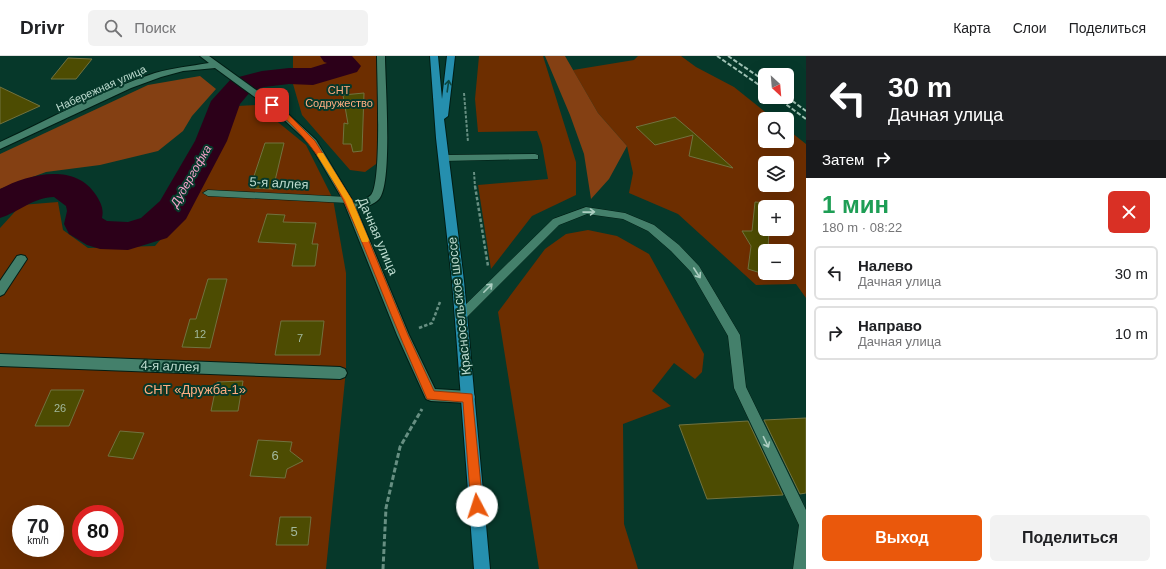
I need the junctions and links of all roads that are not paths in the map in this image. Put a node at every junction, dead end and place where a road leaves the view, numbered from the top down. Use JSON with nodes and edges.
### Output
{"nodes":[{"id":1,"x":204,"y":56,"type":"edge"},
{"id":2,"x":381,"y":56,"type":"edge"},
{"id":3,"x":434,"y":56,"type":"edge"},
{"id":4,"x":451,"y":56,"type":"edge"},
{"id":5,"x":216,"y":65,"type":"junction"},
{"id":6,"x":441,"y":138,"type":"junction"},
{"id":7,"x":0,"y":146,"type":"edge"},
{"id":8,"x":536,"y":157,"type":"dead end"},
{"id":9,"x":443,"y":158,"type":"junction"},
{"id":10,"x":208,"y":193,"type":"dead end"},
{"id":11,"x":350,"y":204,"type":"junction"},
{"id":12,"x":21,"y":259,"type":"dead end"},
{"id":13,"x":0,"y":291,"type":"edge"},
{"id":14,"x":461,"y":316,"type":"junction"},
{"id":15,"x":0,"y":360,"type":"edge"},
{"id":16,"x":340,"y":373,"type":"dead end"},
{"id":17,"x":468,"y":397,"type":"junction"},
{"id":18,"x":482,"y":569,"type":"edge"},
{"id":19,"x":800,"y":569,"type":"edge"}],
"edges":[{"from":1,"to":5,"type":"street","name":"Дачная улица"},
{"from":2,"to":11,"type":"street"},
{"from":3,"to":6,"type":"highway","name":"Красносельское шоссе"},
{"from":6,"to":4,"type":"highway","name":"Красносельское шоссе","one_way":true},
{"from":5,"to":7,"type":"street","name":"Набережная улица"},
{"from":5,"to":11,"type":"street","name":"Дачная улица"},
{"from":6,"to":9,"type":"highway","name":"Красносельское шоссе"},
{"from":8,"to":9,"type":"lane"},
{"from":9,"to":14,"type":"highway","name":"Красносельское шоссе"},
{"from":10,"to":11,"type":"lane","name":"5-я аллея"},
{"from":11,"to":17,"type":"street","name":"Дачная улица"},
{"from":12,"to":13,"type":"street"},
{"from":14,"to":17,"type":"highway","name":"Красносельское шоссе"},
{"from":14,"to":19,"type":"lane","one_way":true},
{"from":15,"to":16,"type":"street","name":"4-я аллея"},
{"from":17,"to":18,"type":"highway","name":"Красносельское шоссе"}]}
